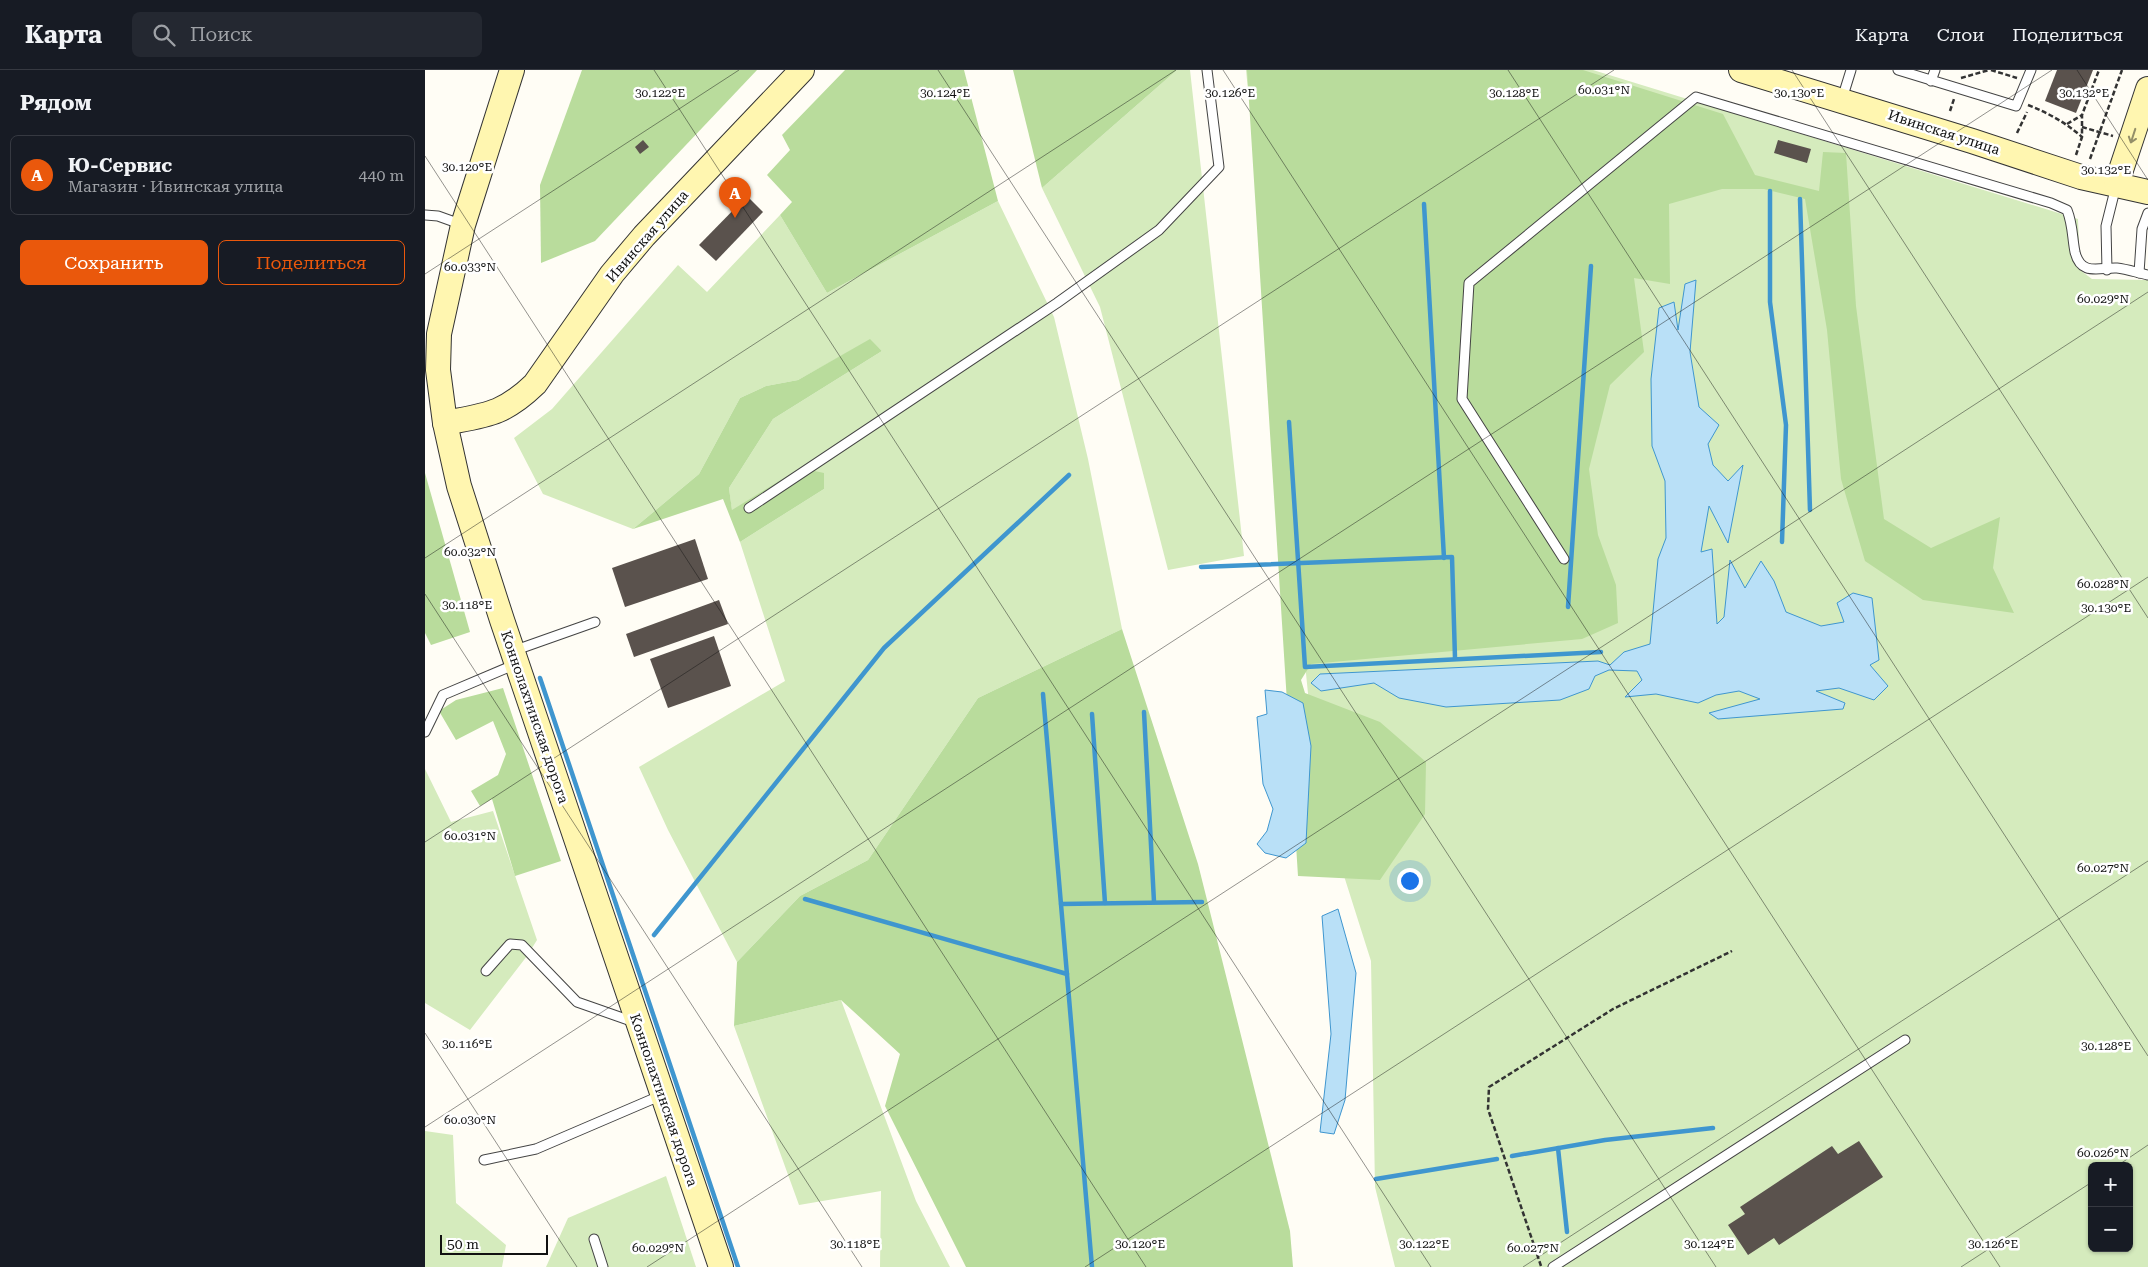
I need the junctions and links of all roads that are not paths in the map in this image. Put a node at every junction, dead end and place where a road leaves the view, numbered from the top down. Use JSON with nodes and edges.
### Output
{"nodes":[{"id":1,"x":512,"y":70,"type":"edge"},
{"id":2,"x":802,"y":70,"type":"edge"},
{"id":3,"x":1207,"y":70,"type":"edge"},
{"id":4,"x":1741,"y":70,"type":"edge"},
{"id":5,"x":1851,"y":70,"type":"edge"},
{"id":6,"x":1898,"y":70,"type":"edge"},
{"id":7,"x":1935,"y":70,"type":"edge"},
{"id":8,"x":2031,"y":70,"type":"edge"},
{"id":9,"x":1931,"y":81,"type":"junction"},
{"id":10,"x":2148,"y":89,"type":"edge"},
{"id":11,"x":1842,"y":100,"type":"junction"},
{"id":12,"x":2116,"y":185,"type":"junction"},
{"id":13,"x":2148,"y":192,"type":"edge"},
{"id":14,"x":2148,"y":213,"type":"edge"},
{"id":15,"x":425,"y":215,"type":"edge"},
{"id":16,"x":463,"y":225,"type":"junction"},
{"id":17,"x":2107,"y":270,"type":"junction"},
{"id":18,"x":2144,"y":274,"type":"edge"},
{"id":19,"x":445,"y":423,"type":"junction"},
{"id":20,"x":749,"y":508,"type":"dead end"},
{"id":21,"x":1564,"y":559,"type":"dead end"},
{"id":22,"x":595,"y":622,"type":"dead end"},
{"id":23,"x":515,"y":657,"type":"junction"},
{"id":24,"x":425,"y":732,"type":"edge"},
{"id":25,"x":486,"y":971,"type":"dead end"},
{"id":26,"x":638,"y":1023,"type":"junction"},
{"id":27,"x":1905,"y":1040,"type":"dead end"},
{"id":28,"x":663,"y":1095,"type":"junction"},
{"id":29,"x":484,"y":1160,"type":"dead end"},
{"id":30,"x":594,"y":1239,"type":"dead end"},
{"id":31,"x":603,"y":1267,"type":"edge"},
{"id":32,"x":721,"y":1267,"type":"edge"},
{"id":33,"x":1553,"y":1267,"type":"edge"}],
"edges":[{"from":1,"to":16,"type":"main road","name":"Коннолахтинская дорога"},
{"from":2,"to":19,"type":"main road","name":"Ивинская улица"},
{"from":3,"to":20,"type":"lane"},
{"from":4,"to":11,"type":"main road","name":"Ивинская улица"},
{"from":5,"to":11,"type":"lane"},
{"from":6,"to":9,"type":"lane"},
{"from":7,"to":9,"type":"lane"},
{"from":8,"to":9,"type":"lane"},
{"from":10,"to":12,"type":"main road","one_way":true},
{"from":11,"to":12,"type":"main road","name":"Ивинская улица"},
{"from":12,"to":13,"type":"main road","name":"Ивинская улица"},
{"from":12,"to":17,"type":"lane"},
{"from":14,"to":18,"type":"lane"},
{"from":15,"to":16,"type":"lane"},
{"from":16,"to":19,"type":"main road","name":"Коннолахтинская дорога"},
{"from":17,"to":18,"type":"lane"},
{"from":17,"to":21,"type":"lane"},
{"from":19,"to":23,"type":"main road","name":"Коннолахтинская дорога"},
{"from":22,"to":23,"type":"lane"},
{"from":23,"to":24,"type":"lane"},
{"from":23,"to":26,"type":"main road","name":"Коннолахтинская дорога"},
{"from":25,"to":26,"type":"lane"},
{"from":26,"to":28,"type":"main road","name":"Коннолахтинская дорога"},
{"from":27,"to":33,"type":"lane"},
{"from":28,"to":29,"type":"lane"},
{"from":28,"to":32,"type":"main road","name":"Коннолахтинская дорога"},
{"from":30,"to":31,"type":"lane"}]}
